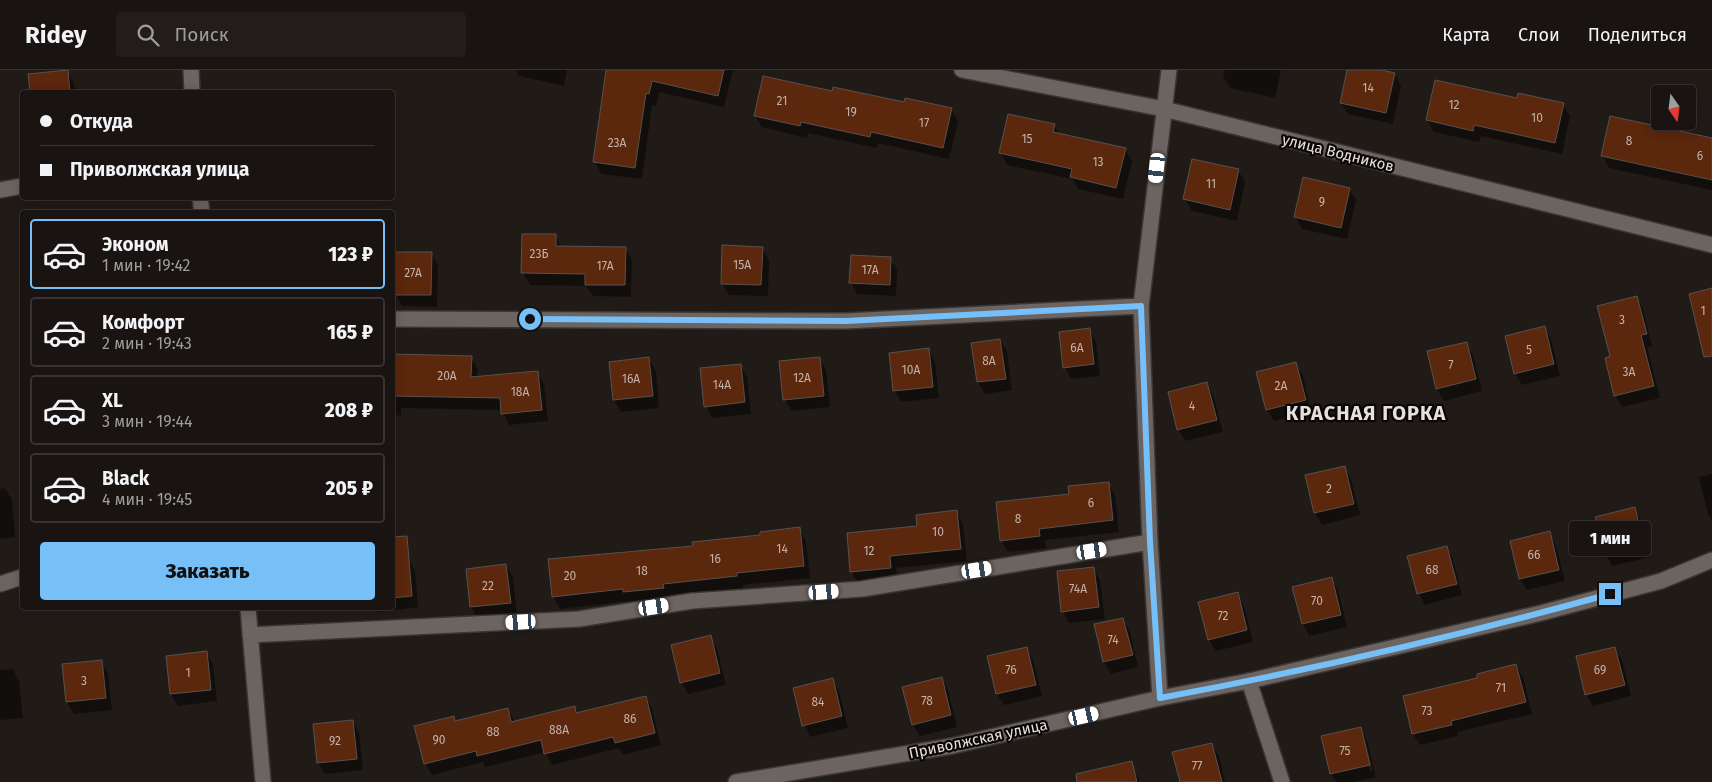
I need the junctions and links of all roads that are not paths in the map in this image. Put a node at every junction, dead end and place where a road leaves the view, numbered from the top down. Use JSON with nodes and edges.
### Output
{"nodes":[{"id":1,"x":191,"y":70,"type":"edge"},
{"id":2,"x":962,"y":70,"type":"edge"},
{"id":3,"x":1169,"y":70,"type":"edge"},
{"id":4,"x":192,"y":90,"type":"edge"},
{"id":5,"x":1164,"y":109,"type":"junction"},
{"id":6,"x":20,"y":186,"type":"edge"},
{"id":7,"x":0,"y":190,"type":"edge"},
{"id":8,"x":1712,"y":245,"type":"edge"},
{"id":9,"x":1141,"y":306,"type":"junction"},
{"id":10,"x":395,"y":319,"type":"edge"},
{"id":11,"x":1150,"y":542,"type":"junction"},
{"id":12,"x":1712,"y":560,"type":"edge"},
{"id":13,"x":20,"y":578,"type":"edge"},
{"id":14,"x":0,"y":584,"type":"edge"},
{"id":15,"x":248,"y":610,"type":"edge"},
{"id":16,"x":250,"y":635,"type":"junction"},
{"id":17,"x":1249,"y":681,"type":"junction"},
{"id":18,"x":1160,"y":698,"type":"junction"},
{"id":19,"x":263,"y":782,"type":"edge"},
{"id":20,"x":736,"y":782,"type":"edge"},
{"id":21,"x":1282,"y":782,"type":"edge"}],
"edges":[{"from":1,"to":4,"type":"street"},
{"from":2,"to":5,"type":"street","name":"улица Водников"},
{"from":3,"to":5,"type":"street"},
{"from":5,"to":8,"type":"street","name":"улица Водников"},
{"from":5,"to":9,"type":"street"},
{"from":6,"to":7,"type":"street"},
{"from":9,"to":10,"type":"street"},
{"from":9,"to":11,"type":"street"},
{"from":11,"to":16,"type":"street"},
{"from":11,"to":18,"type":"street"},
{"from":12,"to":17,"type":"street","name":"Приволжская улица"},
{"from":13,"to":14,"type":"street"},
{"from":15,"to":16,"type":"street"},
{"from":16,"to":19,"type":"street"},
{"from":17,"to":18,"type":"street","name":"Приволжская улица"},
{"from":17,"to":21,"type":"street"},
{"from":18,"to":20,"type":"street","name":"Приволжская улица"}]}
